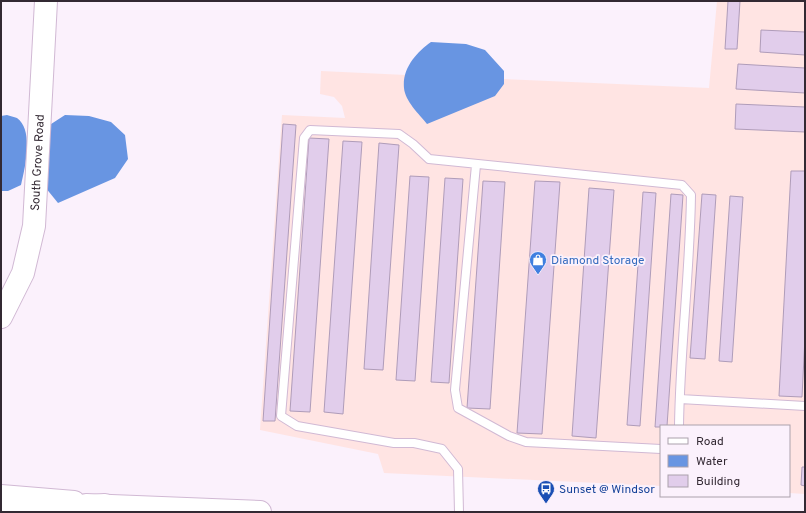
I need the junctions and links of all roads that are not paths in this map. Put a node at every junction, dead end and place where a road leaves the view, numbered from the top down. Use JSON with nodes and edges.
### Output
{"nodes":[{"id":1,"x":46,"y":1,"type":"edge"},
{"id":2,"x":476,"y":165,"type":"junction"},
{"id":3,"x":6,"y":295,"type":"edge"},
{"id":4,"x":1,"y":317,"type":"edge"},
{"id":5,"x":680,"y":399,"type":"junction"},
{"id":6,"x":805,"y":406,"type":"edge"},
{"id":7,"x":679,"y":425,"type":"edge"},
{"id":8,"x":660,"y":449,"type":"edge"},
{"id":9,"x":1,"y":496,"type":"edge"},
{"id":10,"x":1,"y":503,"type":"edge"},
{"id":11,"x":106,"y":505,"type":"junction"},
{"id":12,"x":1,"y":511,"type":"edge"},
{"id":13,"x":247,"y":512,"type":"edge"},
{"id":14,"x":459,"y":512,"type":"edge"}],
"edges":[{"from":1,"to":3,"type":"main road","name":"South Grove Road"},
{"from":2,"to":5,"type":"lane"},
{"from":2,"to":8,"type":"lane"},
{"from":2,"to":14,"type":"lane"},
{"from":3,"to":4,"type":"main road","name":"South Grove Road"},
{"from":5,"to":6,"type":"lane"},
{"from":5,"to":7,"type":"lane"},
{"from":9,"to":11,"type":"main road"},
{"from":10,"to":11,"type":"main road"},
{"from":11,"to":12,"type":"main road"},
{"from":11,"to":13,"type":"main road"}]}
